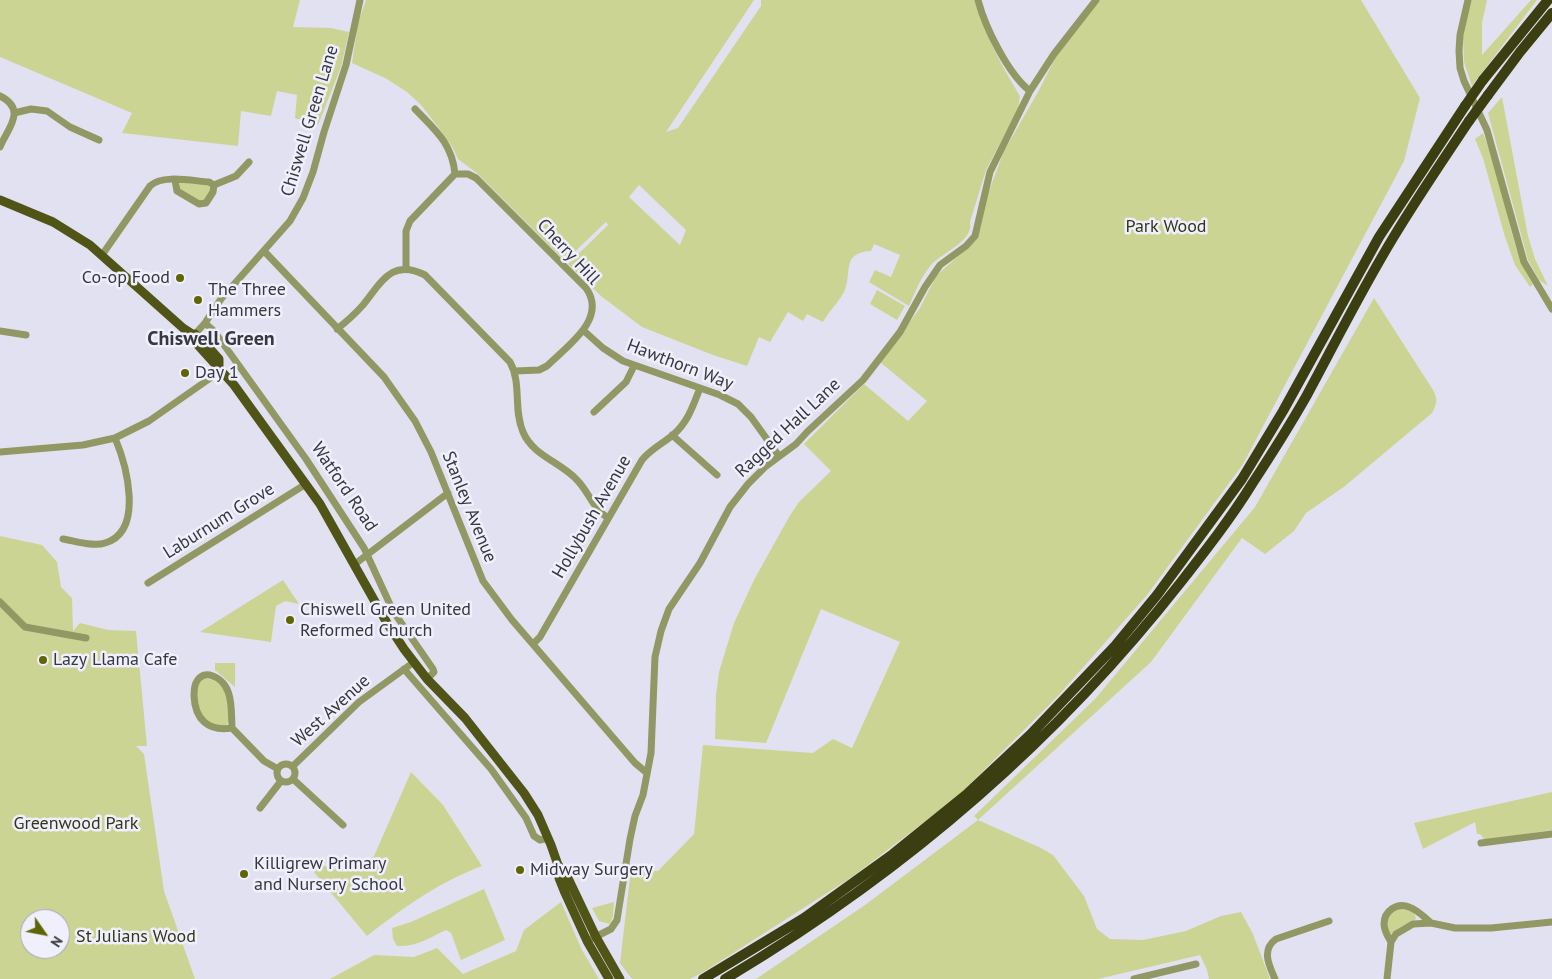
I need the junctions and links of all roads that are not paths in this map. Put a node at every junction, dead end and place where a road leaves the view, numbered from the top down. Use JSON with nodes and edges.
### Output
{"nodes":[{"id":1,"x":360,"y":0,"type":"edge"},
{"id":2,"x":978,"y":0,"type":"edge"},
{"id":3,"x":1096,"y":0,"type":"edge"},
{"id":4,"x":1468,"y":0,"type":"edge"},
{"id":5,"x":1548,"y":0,"type":"edge"},
{"id":6,"x":1552,"y":13,"type":"edge"},
{"id":7,"x":1030,"y":91,"type":"junction"},
{"id":8,"x":0,"y":96,"type":"edge"},
{"id":9,"x":415,"y":109,"type":"dead end"},
{"id":10,"x":14,"y":113,"type":"junction"},
{"id":11,"x":99,"y":140,"type":"dead end"},
{"id":12,"x":0,"y":147,"type":"edge"},
{"id":13,"x":249,"y":162,"type":"dead end"},
{"id":14,"x":455,"y":174,"type":"junction"},
{"id":15,"x":176,"y":180,"type":"junction"},
{"id":16,"x":214,"y":184,"type":"junction"},
{"id":17,"x":0,"y":200,"type":"edge"},
{"id":18,"x":264,"y":251,"type":"junction"},
{"id":19,"x":102,"y":255,"type":"junction"},
{"id":20,"x":406,"y":269,"type":"junction"},
{"id":21,"x":1552,"y":309,"type":"edge"},
{"id":22,"x":205,"y":323,"type":"junction"},
{"id":23,"x":337,"y":329,"type":"junction"},
{"id":24,"x":583,"y":330,"type":"junction"},
{"id":25,"x":0,"y":331,"type":"edge"},
{"id":26,"x":195,"y":334,"type":"junction"},
{"id":27,"x":26,"y":335,"type":"dead end"},
{"id":28,"x":634,"y":366,"type":"junction"},
{"id":29,"x":219,"y":369,"type":"junction"},
{"id":30,"x":515,"y":371,"type":"junction"},
{"id":31,"x":700,"y":388,"type":"junction"},
{"id":32,"x":594,"y":412,"type":"dead end"},
{"id":33,"x":672,"y":435,"type":"junction"},
{"id":34,"x":115,"y":438,"type":"junction"},
{"id":35,"x":0,"y":452,"type":"edge"},
{"id":36,"x":779,"y":456,"type":"junction"},
{"id":37,"x":717,"y":475,"type":"dead end"},
{"id":38,"x":306,"y":484,"type":"junction"},
{"id":39,"x":448,"y":492,"type":"junction"},
{"id":40,"x":608,"y":518,"type":"junction"},
{"id":41,"x":63,"y":539,"type":"dead end"},
{"id":42,"x":367,"y":556,"type":"junction"},
{"id":43,"x":355,"y":564,"type":"junction"},
{"id":44,"x":148,"y":584,"type":"dead end"},
{"id":45,"x":0,"y":602,"type":"edge"},
{"id":46,"x":86,"y":638,"type":"dead end"},
{"id":47,"x":533,"y":644,"type":"junction"},
{"id":48,"x":414,"y":662,"type":"junction"},
{"id":49,"x":404,"y":669,"type":"junction"},
{"id":50,"x":427,"y":679,"type":"junction"},
{"id":51,"x":232,"y":728,"type":"junction"},
{"id":52,"x":293,"y":766,"type":"junction"},
{"id":53,"x":278,"y":769,"type":"junction"},
{"id":54,"x":647,"y":773,"type":"junction"},
{"id":55,"x":293,"y":779,"type":"junction"},
{"id":56,"x":281,"y":781,"type":"junction"},
{"id":57,"x":260,"y":808,"type":"dead end"},
{"id":58,"x":342,"y":825,"type":"dead end"},
{"id":59,"x":1552,"y":834,"type":"edge"},
{"id":60,"x":548,"y":838,"type":"junction"},
{"id":61,"x":1481,"y":843,"type":"dead end"},
{"id":62,"x":1329,"y":921,"type":"dead end"},
{"id":63,"x":1552,"y":922,"type":"edge"},
{"id":64,"x":1431,"y":923,"type":"junction"},
{"id":65,"x":591,"y":939,"type":"junction"},
{"id":66,"x":1391,"y":942,"type":"junction"},
{"id":67,"x":1196,"y":964,"type":"dead end"},
{"id":68,"x":609,"y":979,"type":"edge"},
{"id":69,"x":620,"y":979,"type":"edge"},
{"id":70,"x":703,"y":979,"type":"edge"},
{"id":71,"x":726,"y":979,"type":"edge"},
{"id":72,"x":1134,"y":979,"type":"edge"},
{"id":73,"x":1274,"y":979,"type":"edge"},
{"id":74,"x":1387,"y":979,"type":"edge"}],
"edges":[{"from":1,"to":18,"type":"street","name":"Chiswell Green Lane"},
{"from":2,"to":7,"type":"street"},
{"from":3,"to":7,"type":"street","name":"Ragged Hall Lane"},
{"from":4,"to":21,"type":"street"},
{"from":5,"to":70,"type":"highway","bridge":true},
{"from":6,"to":71,"type":"highway","bridge":true},
{"from":7,"to":36,"type":"street","name":"Ragged Hall Lane"},
{"from":8,"to":10,"type":"street"},
{"from":9,"to":14,"type":"street"},
{"from":10,"to":11,"type":"street"},
{"from":10,"to":12,"type":"street"},
{"from":13,"to":16,"type":"street"},
{"from":14,"to":20,"type":"street"},
{"from":14,"to":24,"type":"street","name":"Cherry Hill"},
{"from":15,"to":16,"type":"street"},
{"from":15,"to":16,"type":"street"},
{"from":15,"to":19,"type":"street"},
{"from":17,"to":19,"type":"main road","name":"Watford Road"},
{"from":18,"to":22,"type":"street","name":"Chiswell Green Lane"},
{"from":18,"to":23,"type":"street","name":"Stanley Avenue"},
{"from":19,"to":26,"type":"main road","name":"Watford Road"},
{"from":20,"to":23,"type":"street"},
{"from":20,"to":30,"type":"street"},
{"from":22,"to":26,"type":"street","name":"Chiswell Green Lane"},
{"from":22,"to":42,"type":"street","name":"Watford Road"},
{"from":23,"to":39,"type":"street","name":"Stanley Avenue"},
{"from":24,"to":28,"type":"street","name":"Hawthorn Way"},
{"from":24,"to":30,"type":"street","name":"Cherry Hill"},
{"from":25,"to":27,"type":"street"},
{"from":26,"to":29,"type":"main road","name":"Watford Road"},
{"from":28,"to":31,"type":"street","name":"Hawthorn Way"},
{"from":28,"to":32,"type":"street"},
{"from":29,"to":34,"type":"street"},
{"from":29,"to":38,"type":"main road","name":"Watford Road"},
{"from":30,"to":40,"type":"street"},
{"from":31,"to":33,"type":"street","name":"Hollybush Avenue"},
{"from":31,"to":36,"type":"street","name":"Hawthorn Way"},
{"from":33,"to":37,"type":"street"},
{"from":33,"to":40,"type":"street","name":"Hollybush Avenue"},
{"from":34,"to":35,"type":"street"},
{"from":34,"to":41,"type":"street"},
{"from":36,"to":54,"type":"street","name":"Ragged Hall Lane"},
{"from":38,"to":43,"type":"main road","name":"Watford Road"},
{"from":38,"to":44,"type":"street","name":"Laburnum Grove"},
{"from":39,"to":42,"type":"street"},
{"from":39,"to":47,"type":"street","name":"Stanley Avenue"},
{"from":40,"to":47,"type":"street","name":"Hollybush Avenue"},
{"from":42,"to":43,"type":"street"},
{"from":42,"to":50,"type":"street","name":"Watford Road"},
{"from":43,"to":48,"type":"main road","name":"Watford Road"},
{"from":45,"to":46,"type":"street"},
{"from":47,"to":54,"type":"street","name":"Stanley Avenue"},
{"from":48,"to":49,"type":"street","name":"West Avenue"},
{"from":48,"to":50,"type":"main road","name":"Watford Road"},
{"from":49,"to":52,"type":"street","name":"West Avenue"},
{"from":49,"to":60,"type":"street"},
{"from":50,"to":60,"type":"main road","name":"Watford Road"},
{"from":51,"to":51,"type":"street"},
{"from":51,"to":53,"type":"street"},
{"from":52,"to":53,"type":"street"},
{"from":52,"to":55,"type":"street"},
{"from":53,"to":56,"type":"street"},
{"from":54,"to":65,"type":"street","name":"Ragged Hall Lane"},
{"from":55,"to":56,"type":"street"},
{"from":55,"to":58,"type":"street"},
{"from":56,"to":57,"type":"street"},
{"from":59,"to":61,"type":"street"},
{"from":60,"to":65,"type":"main road","name":"Watford Road"},
{"from":62,"to":73,"type":"street"},
{"from":63,"to":64,"type":"street"},
{"from":64,"to":66,"type":"street"},
{"from":64,"to":66,"type":"street"},
{"from":65,"to":68,"type":"main road","name":"Watford Road"},
{"from":65,"to":69,"type":"main road","name":"Watford Road"},
{"from":66,"to":74,"type":"street"},
{"from":67,"to":72,"type":"street"}]}
